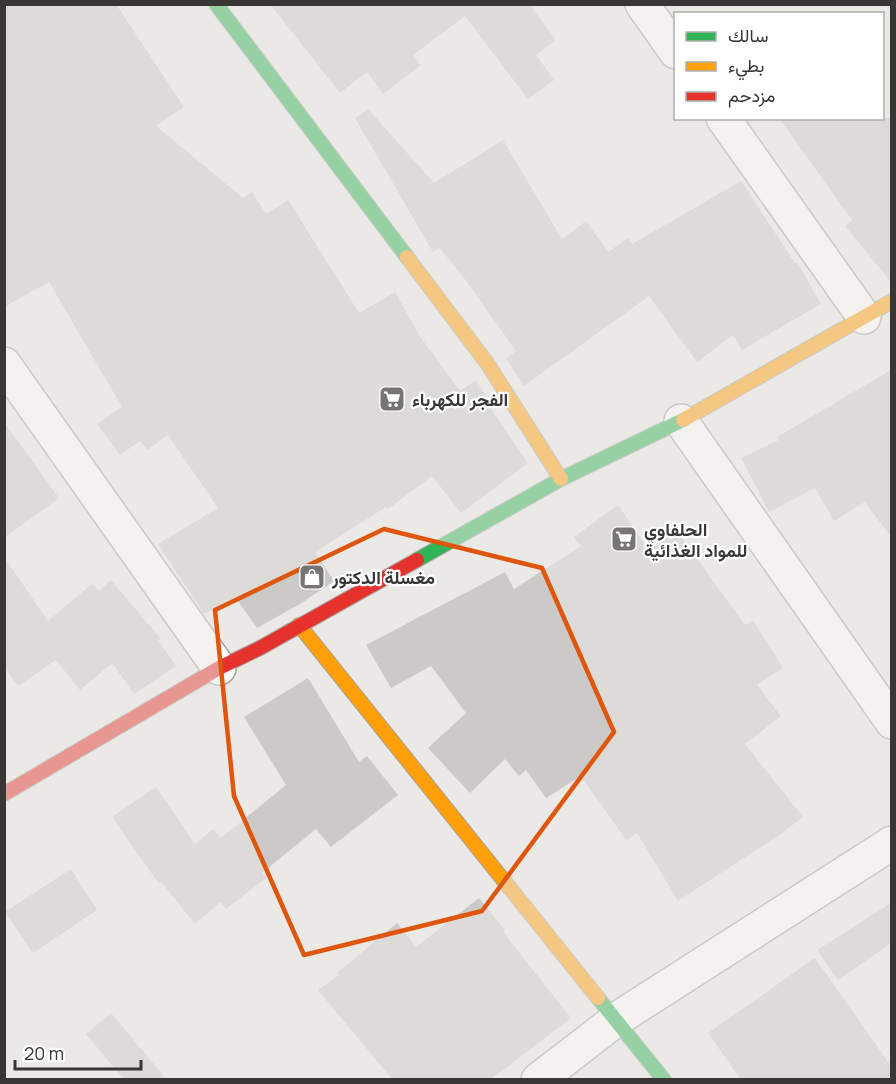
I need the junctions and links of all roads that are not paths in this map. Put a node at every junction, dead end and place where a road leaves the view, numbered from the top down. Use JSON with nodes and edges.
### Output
{"nodes":[{"id":1,"x":216,"y":4,"type":"edge"},
{"id":2,"x":642,"y":4,"type":"edge"},
{"id":3,"x":674,"y":51,"type":"edge"},
{"id":4,"x":725,"y":120,"type":"edge"},
{"id":5,"x":878,"y":309,"type":"edge"},
{"id":6,"x":4,"y":364,"type":"edge"},
{"id":7,"x":681,"y":421,"type":"junction"},
{"id":8,"x":561,"y":479,"type":"junction"},
{"id":9,"x":299,"y":625,"type":"junction"},
{"id":10,"x":219,"y":668,"type":"junction"},
{"id":11,"x":891,"y":722,"type":"edge"},
{"id":12,"x":4,"y":794,"type":"edge"},
{"id":13,"x":891,"y":843,"type":"edge"},
{"id":14,"x":617,"y":1019,"type":"junction"},
{"id":15,"x":538,"y":1080,"type":"edge"},
{"id":16,"x":664,"y":1080,"type":"edge"}],
"edges":[{"from":1,"to":8,"type":"street"},
{"from":2,"to":3,"type":"street"},
{"from":4,"to":5,"type":"street"},
{"from":5,"to":7,"type":"street"},
{"from":6,"to":10,"type":"street"},
{"from":7,"to":8,"type":"street"},
{"from":7,"to":11,"type":"street"},
{"from":8,"to":9,"type":"street"},
{"from":9,"to":10,"type":"street"},
{"from":9,"to":14,"type":"street"},
{"from":10,"to":12,"type":"street"},
{"from":13,"to":14,"type":"street"},
{"from":14,"to":15,"type":"street"},
{"from":14,"to":16,"type":"street"}]}
